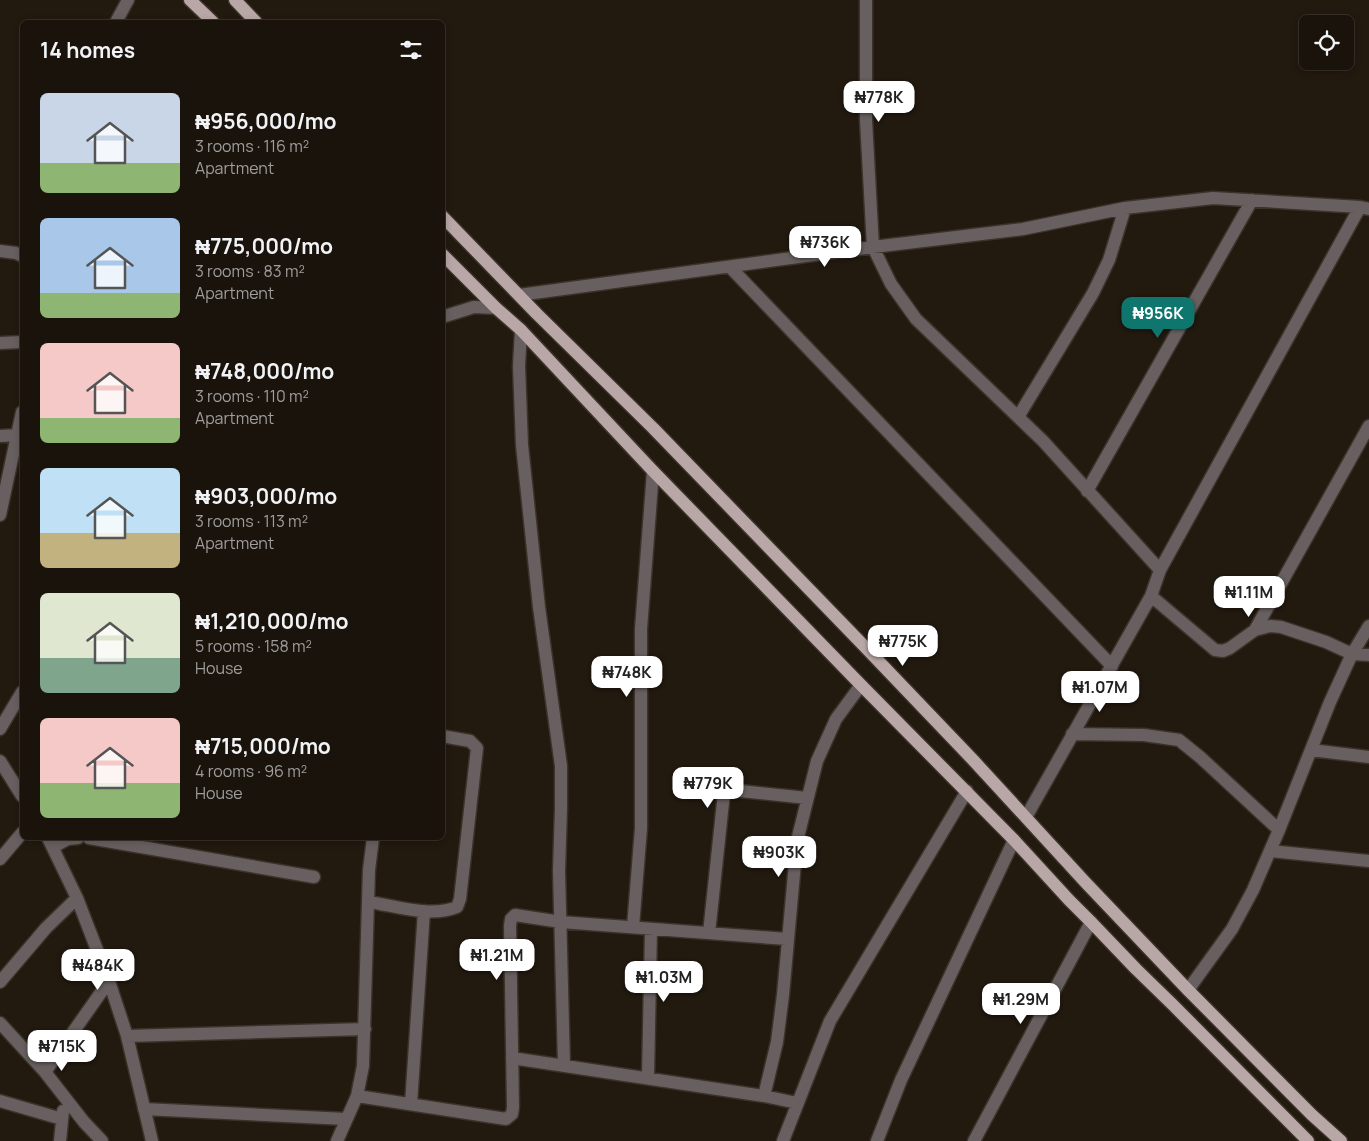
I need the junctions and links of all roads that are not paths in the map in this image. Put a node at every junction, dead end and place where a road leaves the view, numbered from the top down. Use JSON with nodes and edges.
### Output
{"nodes":[{"id":1,"x":128,"y":0,"type":"edge"},
{"id":2,"x":190,"y":0,"type":"edge"},
{"id":3,"x":235,"y":0,"type":"edge"},
{"id":4,"x":866,"y":0,"type":"edge"},
{"id":5,"x":117,"y":20,"type":"edge"},
{"id":6,"x":211,"y":20,"type":"edge"},
{"id":7,"x":254,"y":20,"type":"edge"},
{"id":8,"x":1252,"y":200,"type":"junction"},
{"id":9,"x":1125,"y":208,"type":"junction"},
{"id":10,"x":1364,"y":208,"type":"edge"},
{"id":11,"x":445,"y":219,"type":"edge"},
{"id":12,"x":873,"y":248,"type":"junction"},
{"id":13,"x":0,"y":251,"type":"edge"},
{"id":14,"x":20,"y":255,"type":"edge"},
{"id":15,"x":445,"y":257,"type":"edge"},
{"id":16,"x":730,"y":267,"type":"junction"},
{"id":17,"x":519,"y":295,"type":"junction"},
{"id":18,"x":496,"y":308,"type":"junction"},
{"id":19,"x":445,"y":316,"type":"edge"},
{"id":20,"x":521,"y":330,"type":"junction"},
{"id":21,"x":20,"y":342,"type":"edge"},
{"id":22,"x":0,"y":343,"type":"edge"},
{"id":23,"x":1018,"y":417,"type":"junction"},
{"id":24,"x":20,"y":424,"type":"edge"},
{"id":25,"x":1369,"y":426,"type":"edge"},
{"id":26,"x":18,"y":435,"type":"junction"},
{"id":27,"x":0,"y":436,"type":"edge"},
{"id":28,"x":653,"y":471,"type":"junction"},
{"id":29,"x":1088,"y":491,"type":"junction"},
{"id":30,"x":0,"y":515,"type":"edge"},
{"id":31,"x":1160,"y":570,"type":"junction"},
{"id":32,"x":1151,"y":596,"type":"junction"},
{"id":33,"x":1369,"y":626,"type":"edge"},
{"id":34,"x":1255,"y":630,"type":"junction"},
{"id":35,"x":1352,"y":654,"type":"junction"},
{"id":36,"x":1369,"y":656,"type":"edge"},
{"id":37,"x":1112,"y":666,"type":"junction"},
{"id":38,"x":861,"y":685,"type":"junction"},
{"id":39,"x":20,"y":695,"type":"edge"},
{"id":40,"x":0,"y":729,"type":"edge"},
{"id":41,"x":1072,"y":734,"type":"junction"},
{"id":42,"x":445,"y":737,"type":"edge"},
{"id":43,"x":1311,"y":750,"type":"junction"},
{"id":44,"x":1369,"y":757,"type":"edge"},
{"id":45,"x":0,"y":761,"type":"edge"},
{"id":46,"x":967,"y":791,"type":"junction"},
{"id":47,"x":20,"y":793,"type":"edge"},
{"id":48,"x":807,"y":798,"type":"junction"},
{"id":49,"x":1026,"y":817,"type":"junction"},
{"id":50,"x":1279,"y":830,"type":"junction"},
{"id":51,"x":20,"y":835,"type":"edge"},
{"id":52,"x":101,"y":840,"type":"edge"},
{"id":53,"x":373,"y":840,"type":"edge"},
{"id":54,"x":1014,"y":840,"type":"junction"},
{"id":55,"x":51,"y":842,"type":"edge"},
{"id":56,"x":1270,"y":851,"type":"junction"},
{"id":57,"x":0,"y":859,"type":"edge"},
{"id":58,"x":1369,"y":861,"type":"edge"},
{"id":59,"x":314,"y":877,"type":"dead end"},
{"id":60,"x":78,"y":898,"type":"junction"},
{"id":61,"x":368,"y":902,"type":"junction"},
{"id":62,"x":424,"y":911,"type":"junction"},
{"id":63,"x":561,"y":922,"type":"junction"},
{"id":64,"x":1091,"y":922,"type":"junction"},
{"id":65,"x":633,"y":927,"type":"junction"},
{"id":66,"x":651,"y":929,"type":"junction"},
{"id":67,"x":709,"y":933,"type":"junction"},
{"id":68,"x":787,"y":939,"type":"junction"},
{"id":69,"x":109,"y":981,"type":"junction"},
{"id":70,"x":0,"y":982,"type":"edge"},
{"id":71,"x":1188,"y":990,"type":"junction"},
{"id":72,"x":0,"y":1023,"type":"edge"},
{"id":73,"x":365,"y":1029,"type":"junction"},
{"id":74,"x":127,"y":1036,"type":"junction"},
{"id":75,"x":512,"y":1058,"type":"junction"},
{"id":76,"x":564,"y":1065,"type":"junction"},
{"id":77,"x":45,"y":1072,"type":"junction"},
{"id":78,"x":648,"y":1078,"type":"junction"},
{"id":79,"x":357,"y":1096,"type":"junction"},
{"id":80,"x":764,"y":1096,"type":"junction"},
{"id":81,"x":65,"y":1098,"type":"junction"},
{"id":82,"x":0,"y":1100,"type":"edge"},
{"id":83,"x":797,"y":1103,"type":"junction"},
{"id":84,"x":411,"y":1104,"type":"junction"},
{"id":85,"x":144,"y":1109,"type":"junction"},
{"id":86,"x":62,"y":1119,"type":"junction"},
{"id":87,"x":346,"y":1119,"type":"junction"},
{"id":88,"x":60,"y":1141,"type":"edge"},
{"id":89,"x":102,"y":1141,"type":"edge"},
{"id":90,"x":152,"y":1141,"type":"edge"},
{"id":91,"x":336,"y":1141,"type":"edge"},
{"id":92,"x":783,"y":1141,"type":"edge"},
{"id":93,"x":877,"y":1141,"type":"edge"},
{"id":94,"x":974,"y":1141,"type":"edge"},
{"id":95,"x":1308,"y":1141,"type":"edge"},
{"id":96,"x":1340,"y":1141,"type":"edge"}],
"edges":[{"from":1,"to":5,"type":"street"},
{"from":2,"to":6,"type":"main road"},
{"from":3,"to":7,"type":"main road"},
{"from":4,"to":12,"type":"street"},
{"from":8,"to":9,"type":"street"},
{"from":8,"to":10,"type":"street"},
{"from":8,"to":29,"type":"street"},
{"from":9,"to":12,"type":"street"},
{"from":9,"to":23,"type":"street"},
{"from":10,"to":31,"type":"street"},
{"from":11,"to":17,"type":"main road"},
{"from":12,"to":16,"type":"street"},
{"from":12,"to":23,"type":"street"},
{"from":13,"to":14,"type":"street"},
{"from":15,"to":18,"type":"main road"},
{"from":16,"to":17,"type":"street"},
{"from":16,"to":37,"type":"street"},
{"from":17,"to":49,"type":"main road"},
{"from":18,"to":19,"type":"street"},
{"from":18,"to":20,"type":"main road"},
{"from":20,"to":28,"type":"main road"},
{"from":20,"to":63,"type":"street"},
{"from":21,"to":22,"type":"street"},
{"from":23,"to":29,"type":"street"},
{"from":24,"to":26,"type":"street"},
{"from":25,"to":34,"type":"street"},
{"from":26,"to":27,"type":"street"},
{"from":26,"to":30,"type":"street"},
{"from":28,"to":38,"type":"main road"},
{"from":28,"to":65,"type":"street"},
{"from":29,"to":31,"type":"street"},
{"from":31,"to":32,"type":"street"},
{"from":32,"to":34,"type":"street"},
{"from":32,"to":37,"type":"street"},
{"from":33,"to":35,"type":"street"},
{"from":34,"to":35,"type":"street"},
{"from":35,"to":36,"type":"street"},
{"from":35,"to":43,"type":"street"},
{"from":37,"to":41,"type":"street"},
{"from":38,"to":46,"type":"main road"},
{"from":38,"to":48,"type":"street"},
{"from":39,"to":40,"type":"street"},
{"from":41,"to":49,"type":"street"},
{"from":41,"to":50,"type":"street"},
{"from":42,"to":62,"type":"street"},
{"from":43,"to":44,"type":"street"},
{"from":43,"to":50,"type":"street"},
{"from":45,"to":47,"type":"street"},
{"from":46,"to":54,"type":"main road"},
{"from":46,"to":83,"type":"street"},
{"from":48,"to":67,"type":"street"},
{"from":48,"to":68,"type":"street"},
{"from":49,"to":71,"type":"main road"},
{"from":50,"to":56,"type":"street"},
{"from":51,"to":57,"type":"street"},
{"from":52,"to":59,"type":"street"},
{"from":53,"to":61,"type":"street"},
{"from":54,"to":64,"type":"main road"},
{"from":54,"to":93,"type":"street"},
{"from":55,"to":60,"type":"street"},
{"from":56,"to":58,"type":"street"},
{"from":56,"to":71,"type":"street"},
{"from":60,"to":69,"type":"street"},
{"from":60,"to":70,"type":"street"},
{"from":61,"to":62,"type":"street"},
{"from":61,"to":73,"type":"street"},
{"from":62,"to":84,"type":"street"},
{"from":63,"to":65,"type":"street"},
{"from":63,"to":75,"type":"street"},
{"from":63,"to":76,"type":"street"},
{"from":64,"to":94,"type":"street"},
{"from":64,"to":95,"type":"main road"},
{"from":65,"to":66,"type":"street"},
{"from":66,"to":67,"type":"street"},
{"from":66,"to":78,"type":"street"},
{"from":67,"to":68,"type":"street"},
{"from":68,"to":80,"type":"street"},
{"from":69,"to":74,"type":"street"},
{"from":69,"to":77,"type":"street"},
{"from":71,"to":96,"type":"main road"},
{"from":72,"to":77,"type":"street"},
{"from":73,"to":74,"type":"street"},
{"from":73,"to":79,"type":"street"},
{"from":74,"to":85,"type":"street"},
{"from":75,"to":76,"type":"street"},
{"from":75,"to":84,"type":"street"},
{"from":76,"to":78,"type":"street"},
{"from":77,"to":81,"type":"street"},
{"from":78,"to":80,"type":"street"},
{"from":79,"to":84,"type":"street"},
{"from":79,"to":87,"type":"street"},
{"from":80,"to":83,"type":"street"},
{"from":81,"to":86,"type":"street"},
{"from":81,"to":89,"type":"street"},
{"from":82,"to":86,"type":"street"},
{"from":83,"to":92,"type":"street"},
{"from":85,"to":87,"type":"street"},
{"from":85,"to":90,"type":"street"},
{"from":86,"to":88,"type":"street"},
{"from":87,"to":91,"type":"street"}]}
